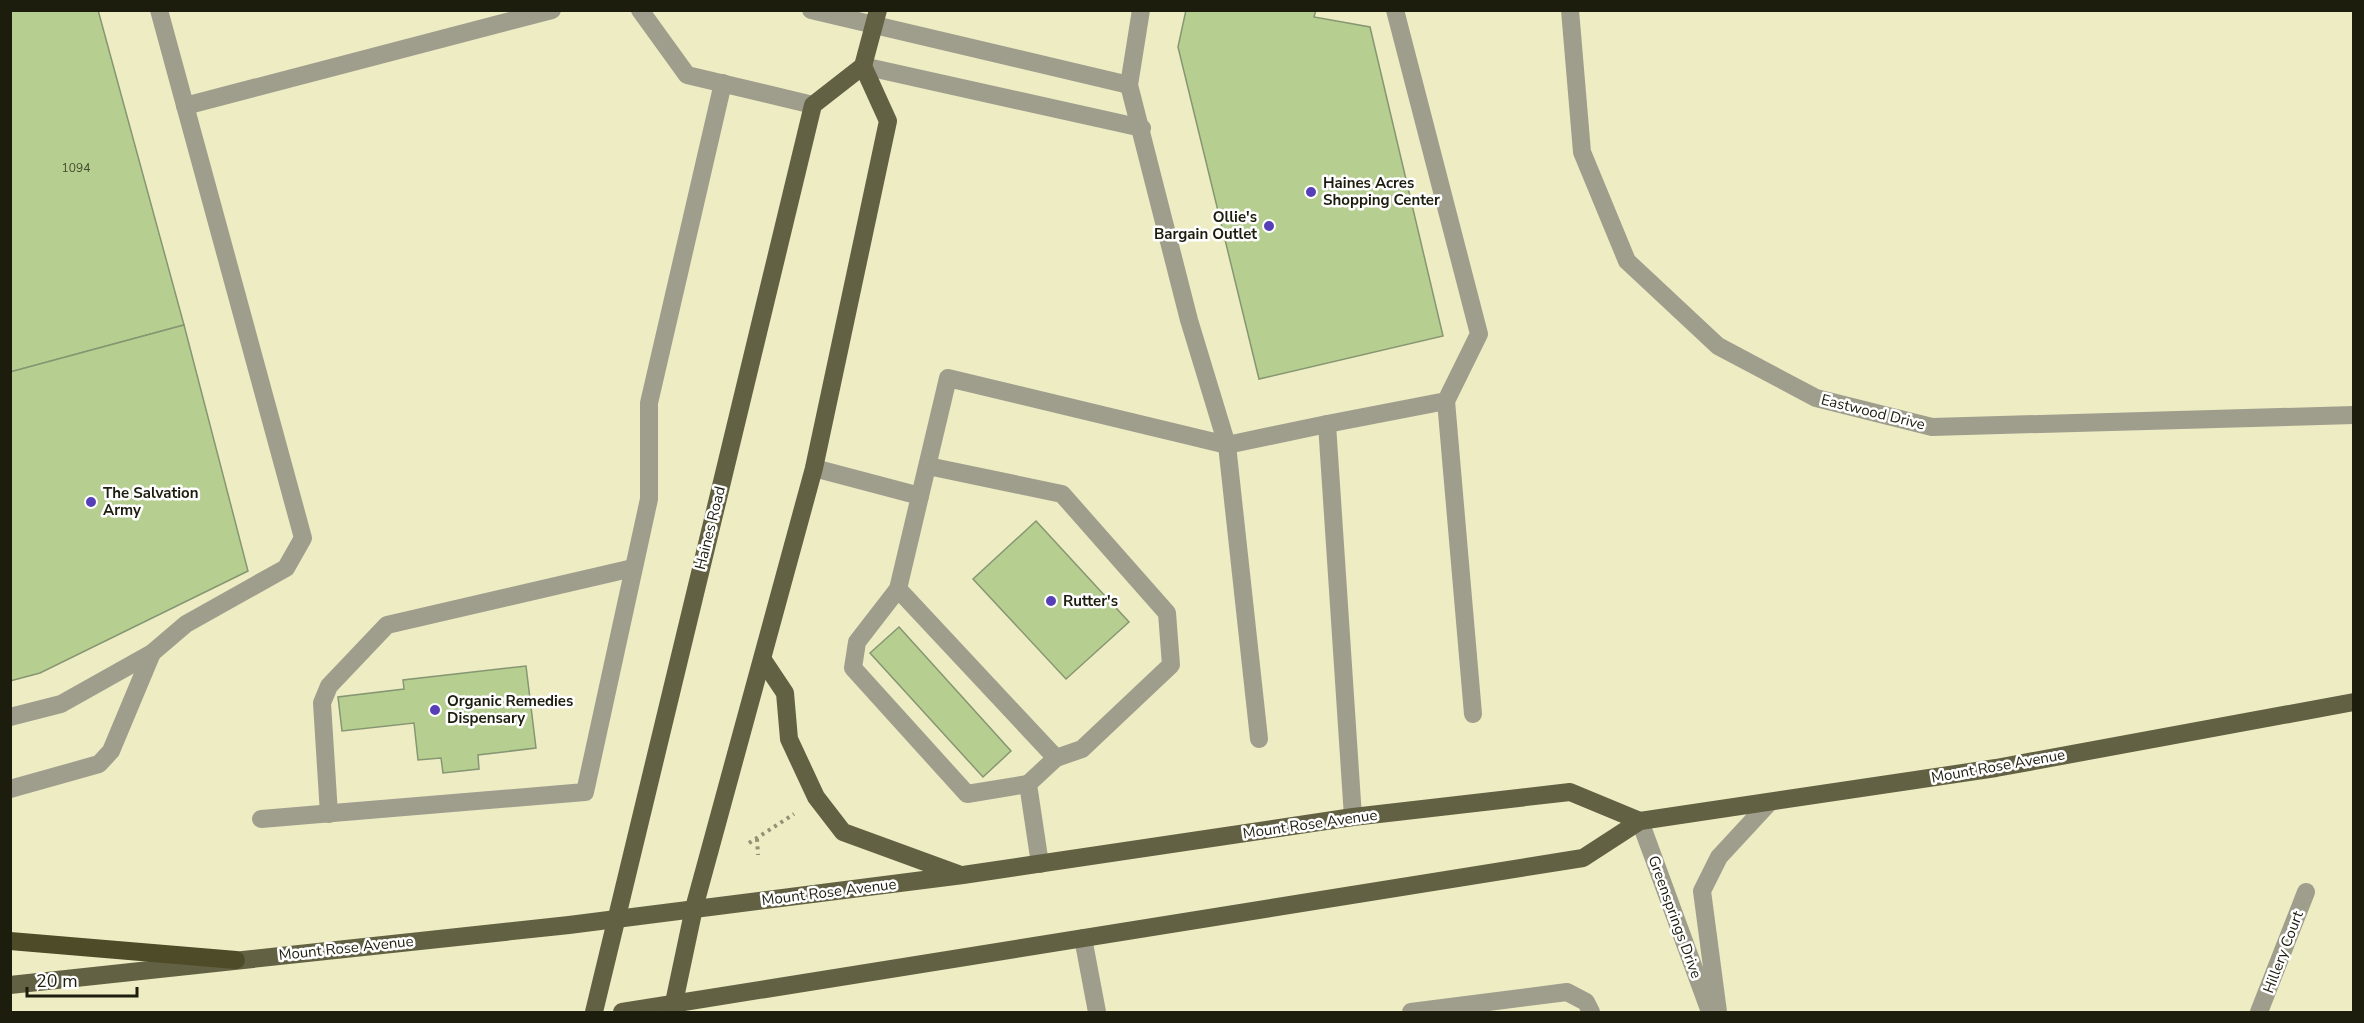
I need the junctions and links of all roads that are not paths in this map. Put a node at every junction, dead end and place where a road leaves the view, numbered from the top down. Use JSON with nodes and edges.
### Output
{"nodes":[{"id":1,"x":159,"y":10,"type":"edge"},
{"id":2,"x":552,"y":10,"type":"edge"},
{"id":3,"x":640,"y":10,"type":"edge"},
{"id":4,"x":811,"y":10,"type":"edge"},
{"id":5,"x":1395,"y":10,"type":"edge"},
{"id":6,"x":1570,"y":10,"type":"edge"},
{"id":7,"x":1138,"y":11,"type":"edge"},
{"id":8,"x":876,"y":19,"type":"edge"},
{"id":9,"x":863,"y":66,"type":"junction"},
{"id":10,"x":723,"y":83,"type":"junction"},
{"id":11,"x":1129,"y":85,"type":"junction"},
{"id":12,"x":813,"y":105,"type":"junction"},
{"id":13,"x":185,"y":106,"type":"junction"},
{"id":14,"x":1142,"y":128,"type":"junction"},
{"id":15,"x":1446,"y":401,"type":"junction"},
{"id":16,"x":2354,"y":415,"type":"edge"},
{"id":17,"x":1327,"y":424,"type":"junction"},
{"id":18,"x":1227,"y":445,"type":"junction"},
{"id":19,"x":928,"y":466,"type":"junction"},
{"id":20,"x":814,"y":468,"type":"junction"},
{"id":21,"x":920,"y":496,"type":"junction"},
{"id":22,"x":633,"y":568,"type":"junction"},
{"id":23,"x":898,"y":589,"type":"junction"},
{"id":24,"x":152,"y":653,"type":"junction"},
{"id":25,"x":763,"y":660,"type":"junction"},
{"id":26,"x":2354,"y":702,"type":"edge"},
{"id":27,"x":1473,"y":714,"type":"dead end"},
{"id":28,"x":10,"y":717,"type":"edge"},
{"id":29,"x":1259,"y":739,"type":"dead end"},
{"id":30,"x":1056,"y":758,"type":"junction"},
{"id":31,"x":1028,"y":784,"type":"junction"},
{"id":32,"x":10,"y":789,"type":"edge"},
{"id":33,"x":1769,"y":803,"type":"junction"},
{"id":34,"x":329,"y":814,"type":"junction"},
{"id":35,"x":1353,"y":817,"type":"junction"},
{"id":36,"x":261,"y":819,"type":"dead end"},
{"id":37,"x":1640,"y":821,"type":"junction"},
{"id":38,"x":1040,"y":864,"type":"junction"},
{"id":39,"x":963,"y":875,"type":"junction"},
{"id":40,"x":2306,"y":892,"type":"dead end"},
{"id":41,"x":694,"y":908,"type":"junction"},
{"id":42,"x":615,"y":919,"type":"junction"},
{"id":43,"x":1083,"y":938,"type":"junction"},
{"id":44,"x":10,"y":940,"type":"edge"},
{"id":45,"x":236,"y":960,"type":"junction"},
{"id":46,"x":10,"y":985,"type":"edge"},
{"id":47,"x":674,"y":1009,"type":"edge"},
{"id":48,"x":594,"y":1012,"type":"edge"},
{"id":49,"x":622,"y":1012,"type":"edge"},
{"id":50,"x":1097,"y":1012,"type":"edge"},
{"id":51,"x":1411,"y":1012,"type":"edge"},
{"id":52,"x":1591,"y":1012,"type":"edge"},
{"id":53,"x":1710,"y":1012,"type":"edge"},
{"id":54,"x":1718,"y":1012,"type":"edge"},
{"id":55,"x":2259,"y":1012,"type":"edge"}],
"edges":[{"from":1,"to":13,"type":"street"},
{"from":2,"to":13,"type":"street"},
{"from":3,"to":10,"type":"street"},
{"from":4,"to":8,"type":"street"},
{"from":5,"to":15,"type":"street"},
{"from":6,"to":16,"type":"street","name":"Eastwood Drive"},
{"from":7,"to":11,"type":"street"},
{"from":8,"to":9,"type":"main road"},
{"from":8,"to":11,"type":"street"},
{"from":9,"to":12,"type":"main road"},
{"from":9,"to":14,"type":"street"},
{"from":9,"to":20,"type":"main road"},
{"from":10,"to":12,"type":"street"},
{"from":10,"to":22,"type":"street"},
{"from":11,"to":14,"type":"street"},
{"from":12,"to":42,"type":"main road","name":"Haines Road"},
{"from":13,"to":24,"type":"street"},
{"from":14,"to":18,"type":"street"},
{"from":15,"to":17,"type":"street"},
{"from":15,"to":27,"type":"street"},
{"from":17,"to":18,"type":"street"},
{"from":17,"to":35,"type":"street"},
{"from":18,"to":19,"type":"street"},
{"from":18,"to":29,"type":"street"},
{"from":19,"to":21,"type":"street"},
{"from":19,"to":30,"type":"street"},
{"from":20,"to":21,"type":"street"},
{"from":20,"to":25,"type":"main road"},
{"from":21,"to":23,"type":"street"},
{"from":22,"to":34,"type":"street"},
{"from":22,"to":34,"type":"street"},
{"from":23,"to":30,"type":"street"},
{"from":23,"to":31,"type":"street"},
{"from":24,"to":28,"type":"street"},
{"from":24,"to":32,"type":"street"},
{"from":25,"to":39,"type":"main road"},
{"from":25,"to":41,"type":"main road"},
{"from":26,"to":33,"type":"main road","name":"Mount Rose Avenue"},
{"from":30,"to":31,"type":"street"},
{"from":31,"to":38,"type":"street"},
{"from":33,"to":37,"type":"main road","name":"Mount Rose Avenue"},
{"from":33,"to":54,"type":"street","name":"Greensprings Drive"},
{"from":34,"to":36,"type":"street"},
{"from":35,"to":37,"type":"main road","name":"Mount Rose Avenue"},
{"from":35,"to":38,"type":"main road","name":"Mount Rose Avenue"},
{"from":37,"to":43,"type":"main road","name":"Mount Rose Avenue"},
{"from":37,"to":53,"type":"street","name":"Greensprings Drive"},
{"from":38,"to":39,"type":"main road","name":"Mount Rose Avenue"},
{"from":39,"to":41,"type":"main road","name":"Mount Rose Avenue"},
{"from":40,"to":55,"type":"street","name":"Hillery Court"},
{"from":41,"to":42,"type":"main road","name":"Mount Rose Avenue"},
{"from":41,"to":47,"type":"main road"},
{"from":42,"to":45,"type":"main road","name":"Mount Rose Avenue"},
{"from":42,"to":48,"type":"main road","name":"Haines Road"},
{"from":43,"to":47,"type":"main road","name":"Mount Rose Avenue"},
{"from":43,"to":50,"type":"street"},
{"from":44,"to":45,"type":"highway"},
{"from":45,"to":46,"type":"main road","name":"Mount Rose Avenue"},
{"from":47,"to":49,"type":"main road","name":"Mount Rose Avenue"},
{"from":51,"to":52,"type":"street"}]}
